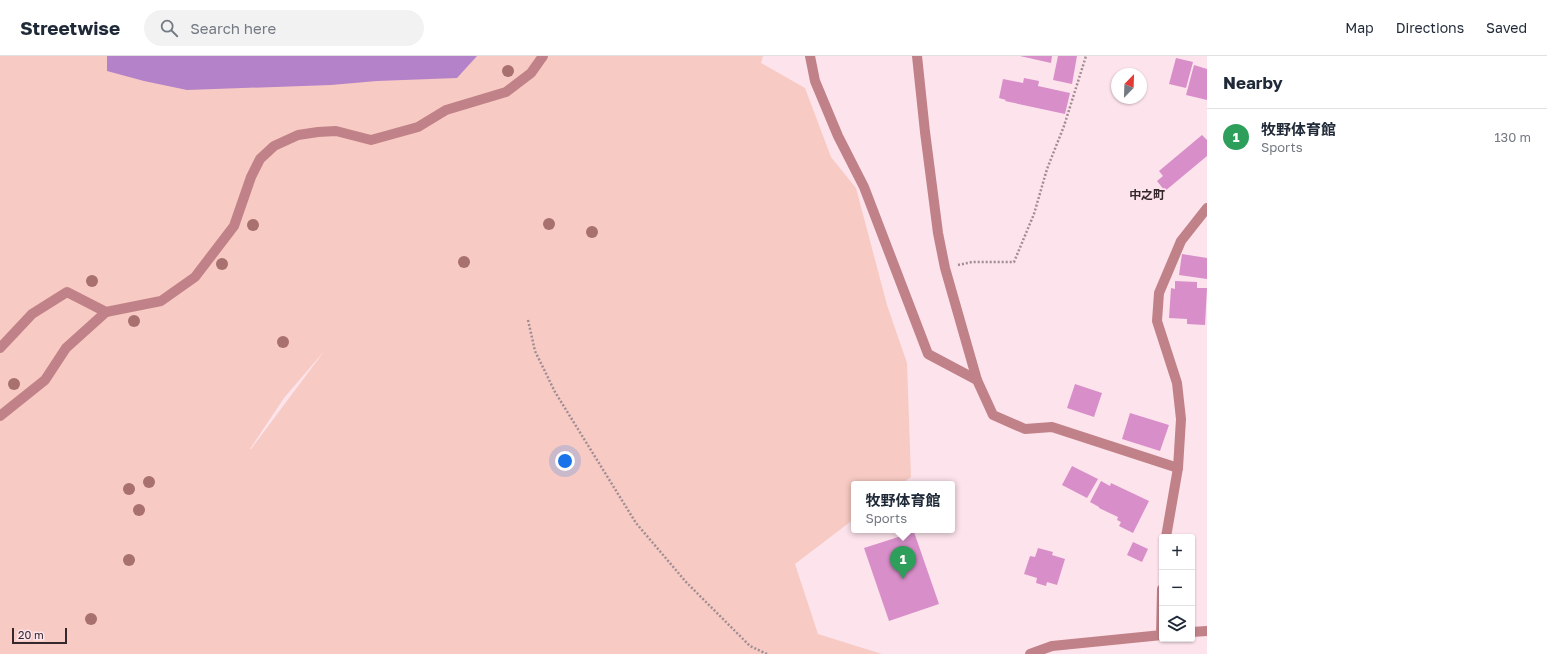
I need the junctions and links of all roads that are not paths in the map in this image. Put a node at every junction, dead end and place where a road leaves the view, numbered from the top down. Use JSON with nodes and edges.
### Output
{"nodes":[{"id":1,"x":543,"y":56,"type":"edge"},
{"id":2,"x":810,"y":56,"type":"edge"},
{"id":3,"x":917,"y":56,"type":"edge"},
{"id":4,"x":1207,"y":208,"type":"edge"},
{"id":5,"x":106,"y":312,"type":"junction"},
{"id":6,"x":0,"y":348,"type":"edge"},
{"id":7,"x":976,"y":380,"type":"junction"},
{"id":8,"x":0,"y":416,"type":"edge"},
{"id":9,"x":1178,"y":468,"type":"junction"},
{"id":10,"x":1167,"y":534,"type":"edge"},
{"id":11,"x":1207,"y":631,"type":"edge"},
{"id":12,"x":1195,"y":632,"type":"edge"},
{"id":13,"x":1159,"y":635,"type":"edge"},
{"id":14,"x":1030,"y":654,"type":"edge"}],
"edges":[{"from":1,"to":5,"type":"street"},
{"from":2,"to":7,"type":"street"},
{"from":3,"to":7,"type":"street"},
{"from":4,"to":9,"type":"street"},
{"from":5,"to":6,"type":"street"},
{"from":5,"to":8,"type":"street"},
{"from":7,"to":9,"type":"street"},
{"from":9,"to":10,"type":"street"},
{"from":11,"to":12,"type":"street"},
{"from":13,"to":14,"type":"street"}]}
